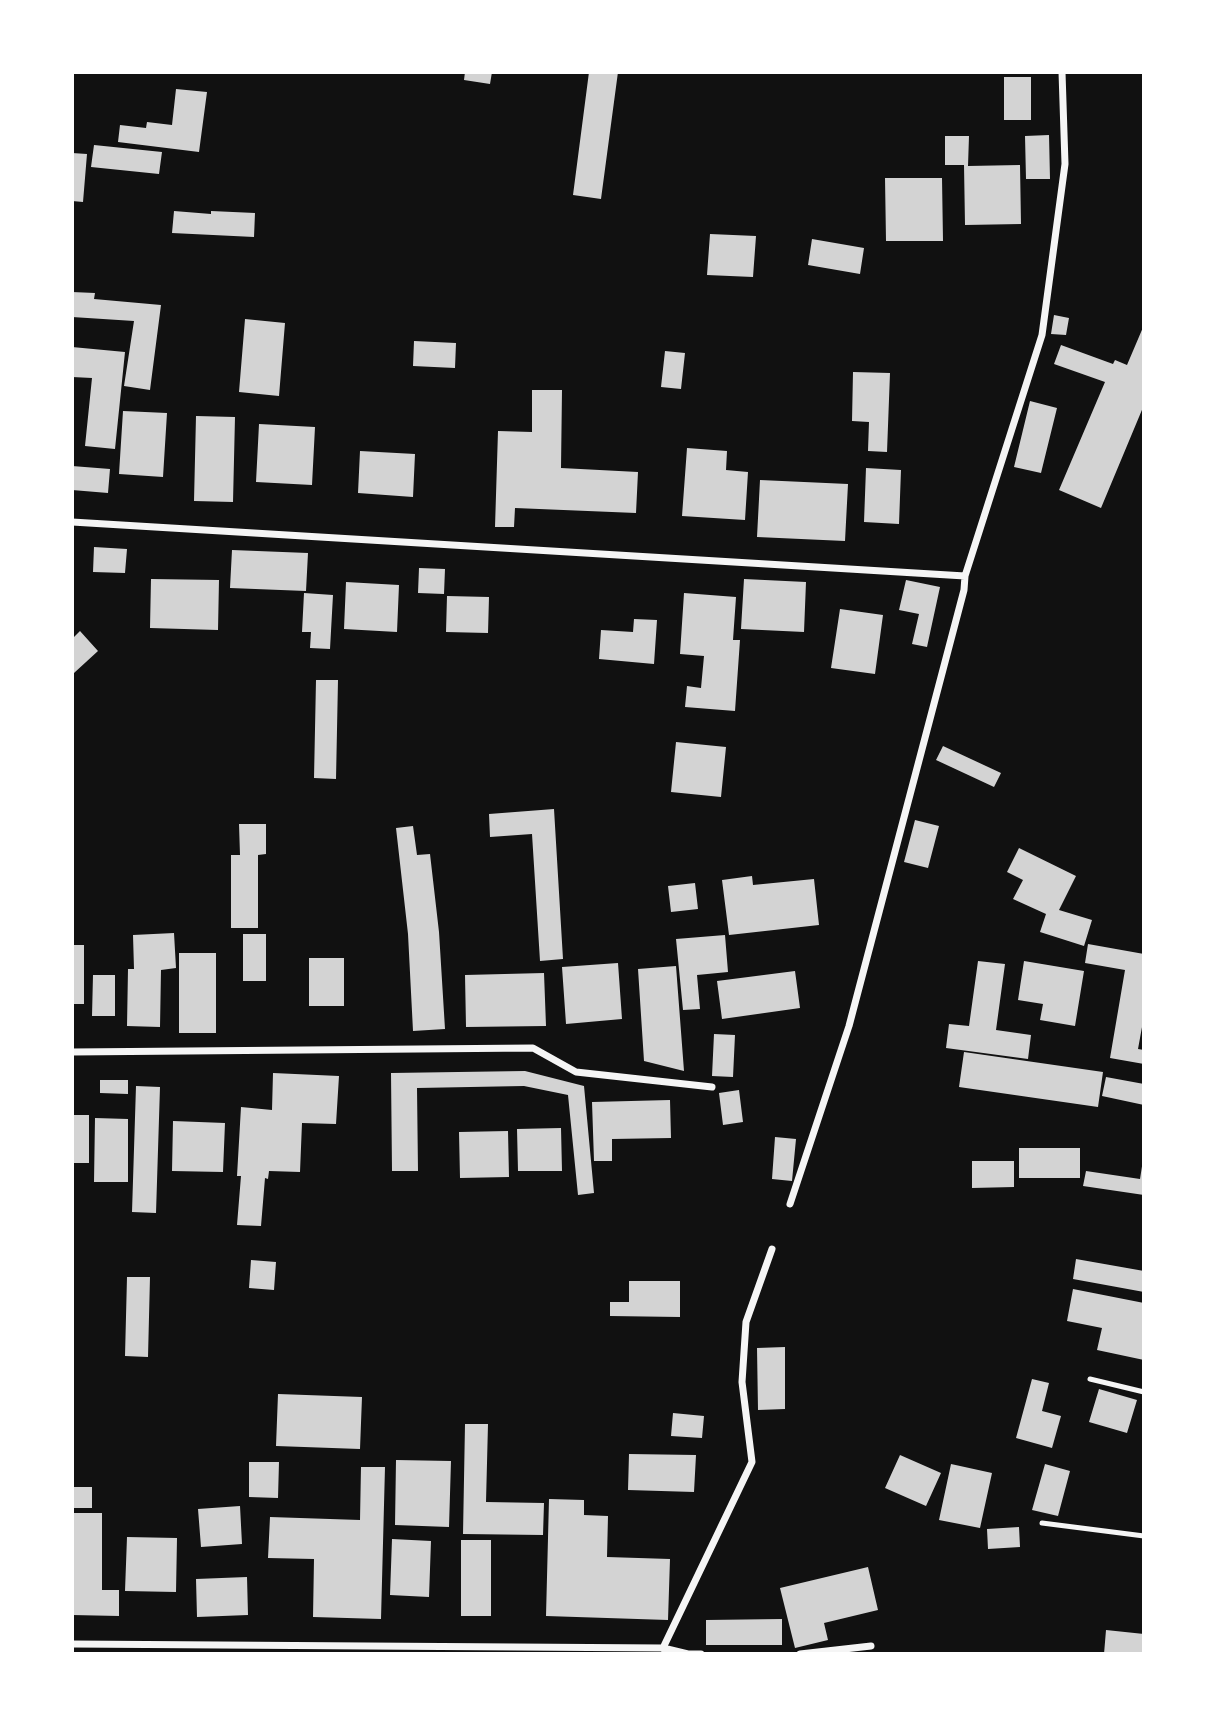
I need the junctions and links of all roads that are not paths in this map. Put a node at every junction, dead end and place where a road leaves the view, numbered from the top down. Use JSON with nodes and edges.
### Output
{"nodes":[{"id":1,"x":1062,"y":72,"type":"edge"},
{"id":2,"x":72,"y":522,"type":"edge"},
{"id":3,"x":965,"y":576,"type":"junction"},
{"id":4,"x":72,"y":1052,"type":"edge"},
{"id":5,"x":712,"y":1087,"type":"dead end"},
{"id":6,"x":790,"y":1203,"type":"dead end"},
{"id":7,"x":772,"y":1250,"type":"dead end"},
{"id":8,"x":1090,"y":1379,"type":"dead end"},
{"id":9,"x":1144,"y":1392,"type":"edge"},
{"id":10,"x":1042,"y":1523,"type":"dead end"},
{"id":11,"x":1144,"y":1536,"type":"edge"},
{"id":12,"x":72,"y":1644,"type":"edge"},
{"id":13,"x":871,"y":1646,"type":"dead end"},
{"id":14,"x":665,"y":1651,"type":"edge"},
{"id":15,"x":701,"y":1654,"type":"edge"},
{"id":16,"x":800,"y":1654,"type":"edge"}],
"edges":[{"from":1,"to":3,"type":"street"},
{"from":2,"to":3,"type":"street"},
{"from":3,"to":6,"type":"street"},
{"from":4,"to":5,"type":"street"},
{"from":7,"to":14,"type":"street"},
{"from":8,"to":9,"type":"lane"},
{"from":10,"to":11,"type":"lane"},
{"from":12,"to":14,"type":"street"},
{"from":13,"to":16,"type":"street"},
{"from":14,"to":15,"type":"street"}]}
